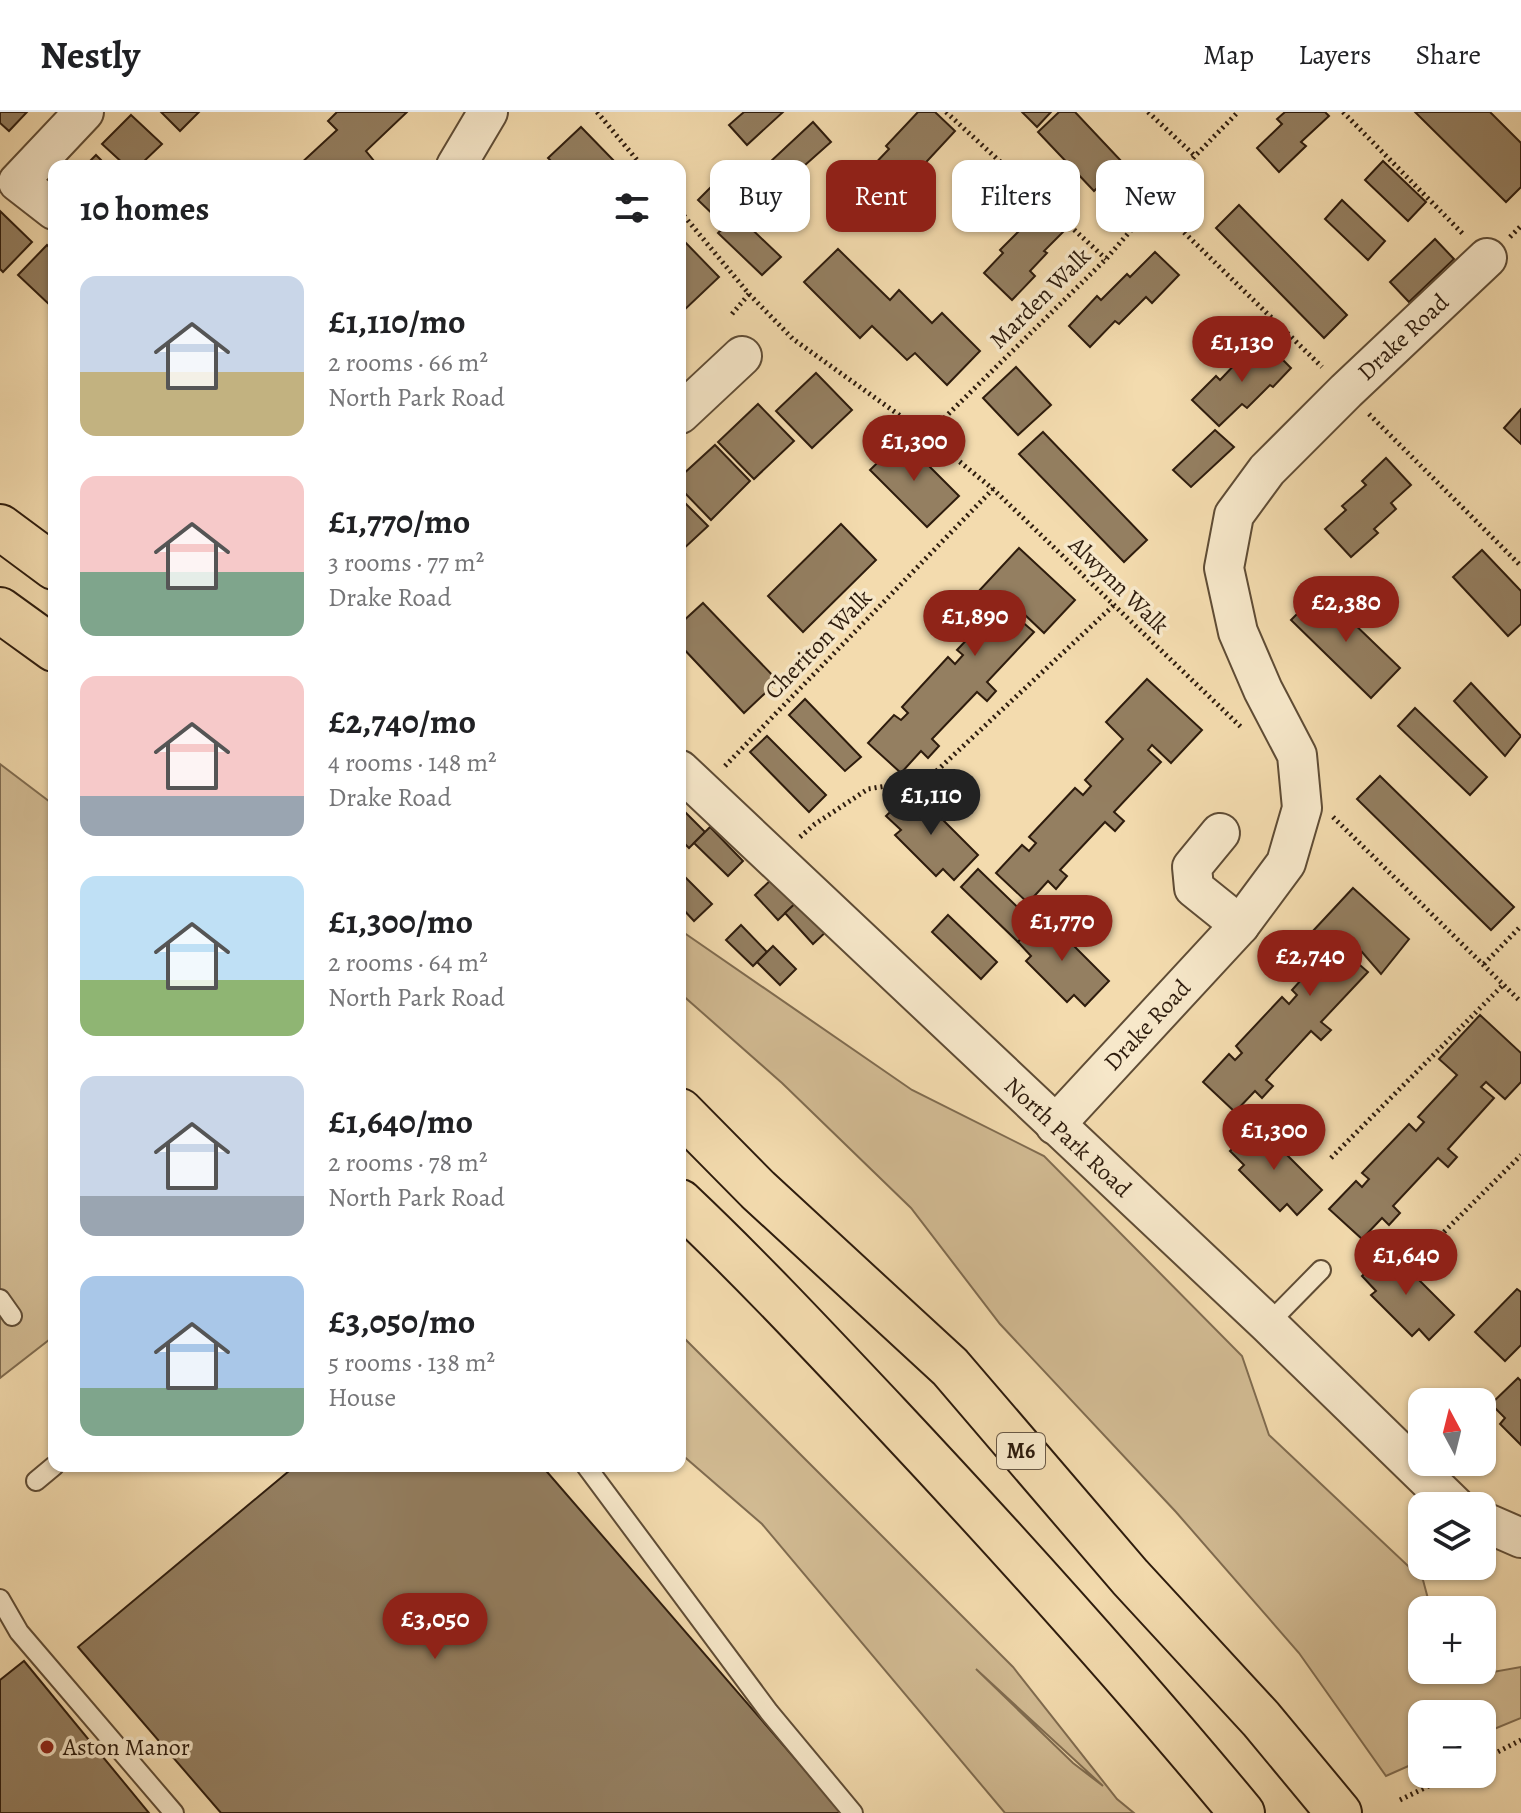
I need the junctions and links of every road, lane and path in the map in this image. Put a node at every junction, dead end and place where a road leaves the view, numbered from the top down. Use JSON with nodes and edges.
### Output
{"nodes":[{"id":1,"x":84,"y":112,"type":"edge"},
{"id":2,"x":488,"y":112,"type":"edge"},
{"id":3,"x":597,"y":112,"type":"edge"},
{"id":4,"x":946,"y":112,"type":"edge"},
{"id":5,"x":1148,"y":112,"type":"edge"},
{"id":6,"x":1238,"y":112,"type":"edge"},
{"id":7,"x":1343,"y":112,"type":"edge"},
{"id":8,"x":1195,"y":156,"type":"junction"},
{"id":9,"x":460,"y":160,"type":"edge"},
{"id":10,"x":637,"y":160,"type":"edge"},
{"id":11,"x":48,"y":205,"type":"edge"},
{"id":12,"x":686,"y":218,"type":"edge"},
{"id":13,"x":1487,"y":258,"type":"joint"},
{"id":14,"x":1106,"y":259,"type":"junction"},
{"id":15,"x":749,"y":294,"type":"junction"},
{"id":16,"x":732,"y":314,"type":"dead end"},
{"id":17,"x":742,"y":356,"type":"dead end"},
{"id":18,"x":686,"y":408,"type":"edge"},
{"id":19,"x":927,"y":435,"type":"junction"},
{"id":20,"x":993,"y":489,"type":"junction"},
{"id":21,"x":0,"y":527,"type":"edge"},
{"id":22,"x":48,"y":563,"type":"edge"},
{"id":23,"x":1114,"y":605,"type":"junction"},
{"id":24,"x":0,"y":610,"type":"edge"},
{"id":25,"x":48,"y":645,"type":"edge"},
{"id":26,"x":1246,"y":732,"type":"dead end"},
{"id":27,"x":691,"y":780,"type":"edge"},
{"id":28,"x":1301,"y":785,"type":"junction"},
{"id":29,"x":1220,"y":833,"type":"dead end"},
{"id":30,"x":775,"y":859,"type":"junction"},
{"id":31,"x":1240,"y":925,"type":"junction"},
{"id":32,"x":1521,"y":926,"type":"edge"},
{"id":33,"x":1484,"y":964,"type":"junction"},
{"id":34,"x":1503,"y":985,"type":"junction"},
{"id":35,"x":1521,"y":1002,"type":"edge"},
{"id":36,"x":686,"y":1117,"type":"edge"},
{"id":37,"x":1055,"y":1125,"type":"junction"},
{"id":38,"x":1521,"y":1155,"type":"edge"},
{"id":39,"x":1331,"y":1158,"type":"dead end"},
{"id":40,"x":686,"y":1208,"type":"edge"},
{"id":41,"x":1427,"y":1249,"type":"dead end"},
{"id":42,"x":1321,"y":1270,"type":"dead end"},
{"id":43,"x":0,"y":1299,"type":"edge"},
{"id":44,"x":12,"y":1316,"type":"dead end"},
{"id":45,"x":1268,"y":1324,"type":"junction"},
{"id":46,"x":48,"y":1471,"type":"edge"},
{"id":47,"x":590,"y":1472,"type":"edge"},
{"id":48,"x":36,"y":1481,"type":"dead end"},
{"id":49,"x":1441,"y":1492,"type":"edge"},
{"id":50,"x":1496,"y":1527,"type":"edge"},
{"id":51,"x":1521,"y":1538,"type":"edge"},
{"id":52,"x":0,"y":1599,"type":"edge"},
{"id":53,"x":1521,"y":1740,"type":"edge"},
{"id":54,"x":1496,"y":1753,"type":"edge"},
{"id":55,"x":1424,"y":1788,"type":"edge"},
{"id":56,"x":1400,"y":1800,"type":"dead end"},
{"id":57,"x":174,"y":1813,"type":"edge"},
{"id":58,"x":853,"y":1813,"type":"edge"},
{"id":59,"x":1242,"y":1813,"type":"edge"},
{"id":60,"x":1339,"y":1813,"type":"edge"}],
"edges":[{"from":1,"to":11,"type":"street"},
{"from":2,"to":9,"type":"street"},
{"from":3,"to":10,"type":"path"},
{"from":4,"to":14,"type":"path"},
{"from":5,"to":8,"type":"path"},
{"from":6,"to":8,"type":"path","name":"Marden Walk"},
{"from":7,"to":13,"type":"path"},
{"from":8,"to":14,"type":"path","name":"Marden Walk"},
{"from":12,"to":15,"type":"path","name":"Alwynn Walk"},
{"from":13,"to":28,"type":"street","name":"Drake Road"},
{"from":14,"to":19,"type":"path","name":"Marden Walk"},
{"from":15,"to":16,"type":"path"},
{"from":15,"to":19,"type":"path","name":"Alwynn Walk"},
{"from":17,"to":18,"type":"street"},
{"from":19,"to":20,"type":"path","name":"Alwynn Walk"},
{"from":20,"to":23,"type":"path","name":"Alwynn Walk"},
{"from":20,"to":27,"type":"path","name":"Cheriton Walk"},
{"from":21,"to":22,"type":"highway"},
{"from":23,"to":26,"type":"path","name":"Alwynn Walk"},
{"from":23,"to":30,"type":"path"},
{"from":24,"to":25,"type":"highway"},
{"from":27,"to":30,"type":"street","name":"North Park Road"},
{"from":28,"to":31,"type":"street","name":"Drake Road"},
{"from":28,"to":33,"type":"path"},
{"from":29,"to":31,"type":"street"},
{"from":30,"to":37,"type":"street","name":"North Park Road"},
{"from":31,"to":37,"type":"street","name":"Drake Road"},
{"from":32,"to":33,"type":"path"},
{"from":33,"to":34,"type":"path"},
{"from":34,"to":35,"type":"path"},
{"from":34,"to":39,"type":"path"},
{"from":36,"to":60,"type":"highway","number":"M6"},
{"from":37,"to":45,"type":"street","name":"North Park Road"},
{"from":38,"to":41,"type":"path"},
{"from":40,"to":59,"type":"highway"},
{"from":42,"to":45,"type":"lane"},
{"from":43,"to":44,"type":"lane"},
{"from":45,"to":49,"type":"street","name":"North Park Road"},
{"from":46,"to":48,"type":"lane"},
{"from":47,"to":58,"type":"lane"},
{"from":50,"to":51,"type":"street"},
{"from":52,"to":57,"type":"lane"},
{"from":53,"to":54,"type":"path"},
{"from":55,"to":56,"type":"path"}]}
